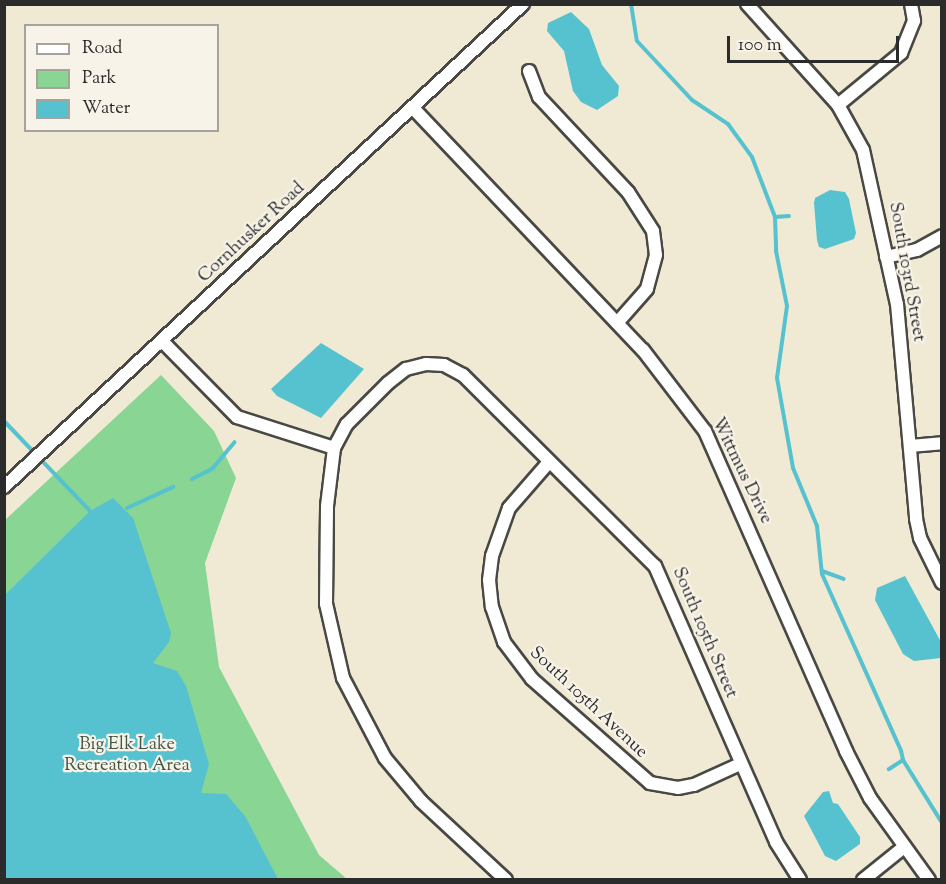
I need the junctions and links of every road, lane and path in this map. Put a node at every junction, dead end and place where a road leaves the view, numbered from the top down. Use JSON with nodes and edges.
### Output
{"nodes":[{"id":1,"x":523,"y":4,"type":"edge"},
{"id":2,"x":747,"y":4,"type":"edge"},
{"id":3,"x":911,"y":4,"type":"edge"},
{"id":4,"x":530,"y":71,"type":"dead end"},
{"id":5,"x":838,"y":105,"type":"junction"},
{"id":6,"x":413,"y":108,"type":"junction"},
{"id":7,"x":942,"y":236,"type":"edge"},
{"id":8,"x":886,"y":257,"type":"junction"},
{"id":9,"x":617,"y":323,"type":"junction"},
{"id":10,"x":162,"y":341,"type":"junction"},
{"id":11,"x":942,"y":443,"type":"edge"},
{"id":12,"x":910,"y":446,"type":"junction"},
{"id":13,"x":334,"y":448,"type":"junction"},
{"id":14,"x":549,"y":462,"type":"junction"},
{"id":15,"x":4,"y":486,"type":"edge"},
{"id":16,"x":942,"y":583,"type":"edge"},
{"id":17,"x":740,"y":764,"type":"junction"},
{"id":18,"x":904,"y":847,"type":"junction"},
{"id":19,"x":506,"y":879,"type":"edge"},
{"id":20,"x":800,"y":879,"type":"edge"},
{"id":21,"x":863,"y":879,"type":"edge"},
{"id":22,"x":929,"y":879,"type":"edge"}],
"edges":[{"from":1,"to":6,"type":"street","name":"Cornhusker Road"},
{"from":2,"to":5,"type":"street","name":"South 103rd Street"},
{"from":3,"to":5,"type":"street"},
{"from":4,"to":9,"type":"street"},
{"from":5,"to":8,"type":"street","name":"South 103rd Street"},
{"from":6,"to":9,"type":"street","name":"Wittmus Drive"},
{"from":6,"to":10,"type":"street","name":"Cornhusker Road"},
{"from":7,"to":8,"type":"street"},
{"from":8,"to":12,"type":"street","name":"South 103rd Street"},
{"from":9,"to":18,"type":"street","name":"Wittmus Drive"},
{"from":10,"to":13,"type":"street"},
{"from":10,"to":15,"type":"street","name":"Cornhusker Road"},
{"from":11,"to":12,"type":"street"},
{"from":12,"to":16,"type":"street","name":"South 103rd Street"},
{"from":13,"to":14,"type":"street","name":"South 105th Street"},
{"from":13,"to":19,"type":"street"},
{"from":14,"to":17,"type":"street","name":"South 105th Street"},
{"from":14,"to":17,"type":"street","name":"South 105th Avenue"},
{"from":17,"to":20,"type":"street","name":"South 105th Street"},
{"from":18,"to":21,"type":"street"},
{"from":18,"to":22,"type":"street","name":"Wittmus Drive"}]}
